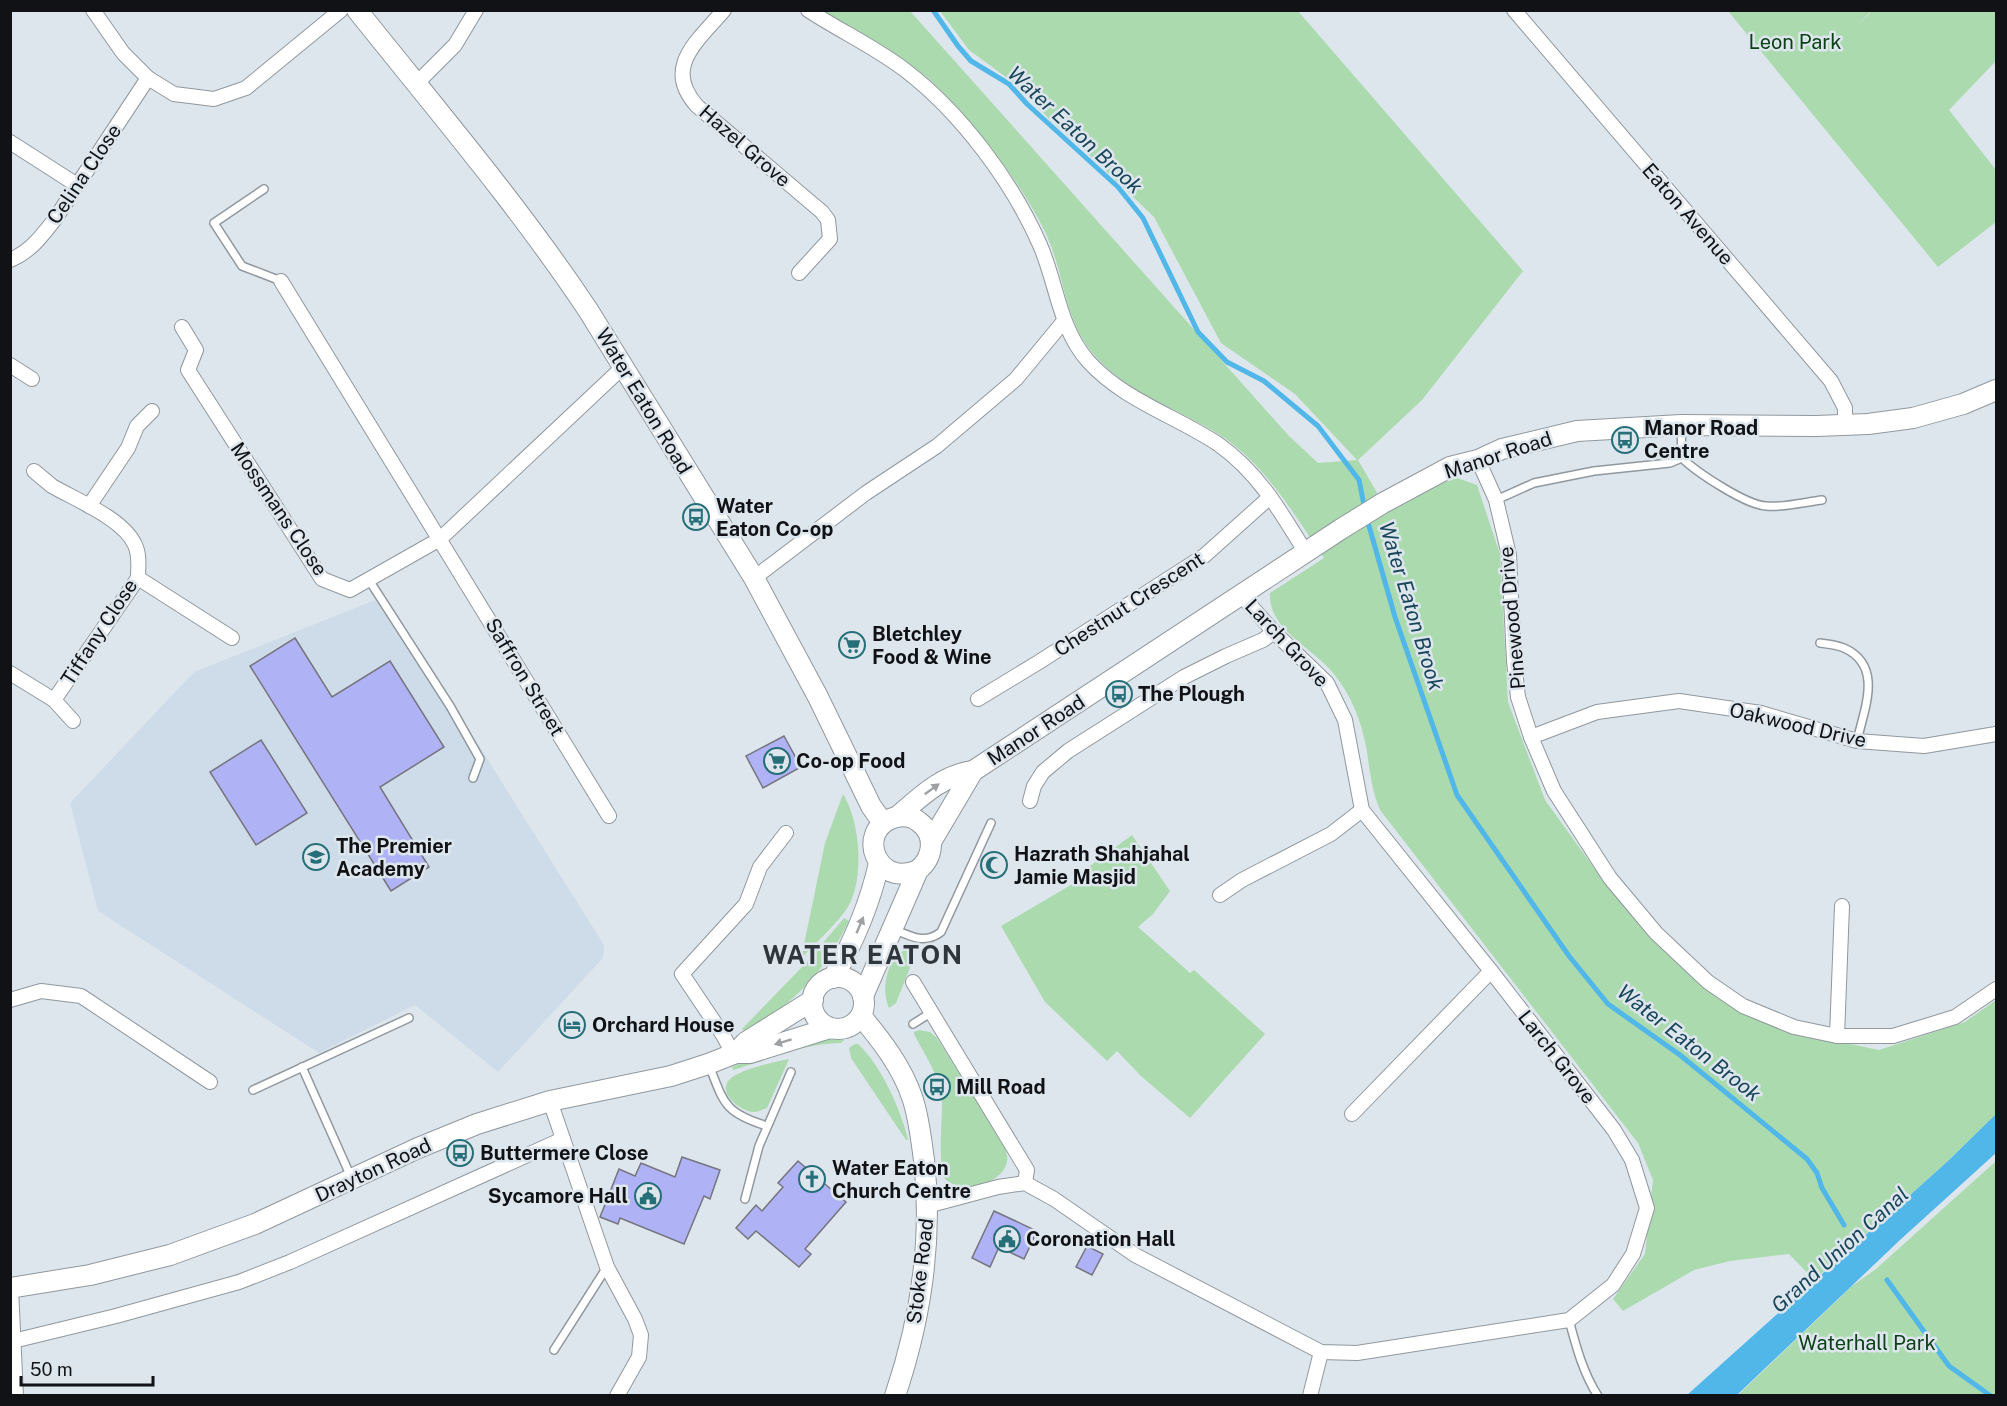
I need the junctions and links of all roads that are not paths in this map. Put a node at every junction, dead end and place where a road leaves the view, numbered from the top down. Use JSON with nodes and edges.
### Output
{"nodes":[{"id":1,"x":93,"y":10,"type":"edge"},
{"id":2,"x":340,"y":10,"type":"edge"},
{"id":3,"x":357,"y":10,"type":"edge"},
{"id":4,"x":476,"y":10,"type":"edge"},
{"id":5,"x":724,"y":10,"type":"edge"},
{"id":6,"x":808,"y":10,"type":"edge"},
{"id":7,"x":1514,"y":10,"type":"edge"},
{"id":8,"x":148,"y":78,"type":"junction"},
{"id":9,"x":416,"y":84,"type":"junction"},
{"id":10,"x":10,"y":141,"type":"edge"},
{"id":11,"x":77,"y":185,"type":"junction"},
{"id":12,"x":264,"y":189,"type":"dead end"},
{"id":13,"x":10,"y":260,"type":"edge"},
{"id":14,"x":799,"y":273,"type":"dead end"},
{"id":15,"x":281,"y":281,"type":"joint"},
{"id":16,"x":1064,"y":321,"type":"junction"},
{"id":17,"x":182,"y":327,"type":"dead end"},
{"id":18,"x":10,"y":365,"type":"edge"},
{"id":19,"x":623,"y":367,"type":"junction"},
{"id":20,"x":32,"y":379,"type":"dead end"},
{"id":21,"x":1996,"y":390,"type":"edge"},
{"id":22,"x":152,"y":411,"type":"dead end"},
{"id":23,"x":1680,"y":425,"type":"junction"},
{"id":24,"x":1845,"y":426,"type":"junction"},
{"id":25,"x":1682,"y":458,"type":"junction"},
{"id":26,"x":1478,"y":460,"type":"junction"},
{"id":27,"x":34,"y":471,"type":"dead end"},
{"id":28,"x":1270,"y":496,"type":"junction"},
{"id":29,"x":1496,"y":500,"type":"junction"},
{"id":30,"x":1822,"y":500,"type":"dead end"},
{"id":31,"x":89,"y":506,"type":"junction"},
{"id":32,"x":440,"y":539,"type":"junction"},
{"id":33,"x":1306,"y":553,"type":"junction"},
{"id":34,"x":138,"y":578,"type":"junction"},
{"id":35,"x":753,"y":578,"type":"junction"},
{"id":36,"x":369,"y":579,"type":"junction"},
{"id":37,"x":1241,"y":595,"type":"junction"},
{"id":38,"x":1274,"y":632,"type":"junction"},
{"id":39,"x":232,"y":638,"type":"dead end"},
{"id":40,"x":1820,"y":643,"type":"dead end"},
{"id":41,"x":10,"y":673,"type":"edge"},
{"id":42,"x":978,"y":699,"type":"dead end"},
{"id":43,"x":54,"y":700,"type":"junction"},
{"id":44,"x":73,"y":721,"type":"dead end"},
{"id":45,"x":1996,"y":734,"type":"edge"},
{"id":46,"x":1531,"y":737,"type":"junction"},
{"id":47,"x":1857,"y":741,"type":"junction"},
{"id":48,"x":973,"y":771,"type":"junction"},
{"id":49,"x":473,"y":778,"type":"dead end"},
{"id":50,"x":1030,"y":801,"type":"dead end"},
{"id":51,"x":1362,"y":810,"type":"junction"},
{"id":52,"x":609,"y":816,"type":"dead end"},
{"id":53,"x":890,"y":820,"type":"junction"},
{"id":54,"x":991,"y":823,"type":"dead end"},
{"id":55,"x":786,"y":832,"type":"dead end"},
{"id":56,"x":931,"y":842,"type":"junction"},
{"id":57,"x":879,"y":863,"type":"junction"},
{"id":58,"x":918,"y":870,"type":"junction"},
{"id":59,"x":1220,"y":895,"type":"dead end"},
{"id":60,"x":1842,"y":906,"type":"dead end"},
{"id":61,"x":893,"y":929,"type":"junction"},
{"id":62,"x":1491,"y":971,"type":"junction"},
{"id":63,"x":833,"y":978,"type":"junction"},
{"id":64,"x":914,"y":982,"type":"dead end"},
{"id":65,"x":1996,"y":989,"type":"edge"},
{"id":66,"x":10,"y":1000,"type":"edge"},
{"id":67,"x":813,"y":1000,"type":"junction"},
{"id":68,"x":862,"y":1006,"type":"junction"},
{"id":69,"x":932,"y":1012,"type":"junction"},
{"id":70,"x":409,"y":1018,"type":"dead end"},
{"id":71,"x":913,"y":1024,"type":"dead end"},
{"id":72,"x":830,"y":1028,"type":"junction"},
{"id":73,"x":1837,"y":1036,"type":"junction"},
{"id":74,"x":734,"y":1053,"type":"junction"},
{"id":75,"x":708,"y":1064,"type":"junction"},
{"id":76,"x":302,"y":1067,"type":"junction"},
{"id":77,"x":791,"y":1072,"type":"dead end"},
{"id":78,"x":210,"y":1082,"type":"dead end"},
{"id":79,"x":253,"y":1090,"type":"dead end"},
{"id":80,"x":550,"y":1101,"type":"junction"},
{"id":81,"x":1352,"y":1114,"type":"dead end"},
{"id":82,"x":767,"y":1126,"type":"junction"},
{"id":83,"x":562,"y":1139,"type":"junction"},
{"id":84,"x":352,"y":1180,"type":"junction"},
{"id":85,"x":1025,"y":1183,"type":"junction"},
{"id":86,"x":745,"y":1199,"type":"dead end"},
{"id":87,"x":927,"y":1206,"type":"junction"},
{"id":88,"x":608,"y":1267,"type":"junction"},
{"id":89,"x":11,"y":1288,"type":"edge"},
{"id":90,"x":1569,"y":1320,"type":"junction"},
{"id":91,"x":13,"y":1341,"type":"junction"},
{"id":92,"x":554,"y":1350,"type":"dead end"},
{"id":93,"x":1321,"y":1352,"type":"junction"},
{"id":94,"x":14,"y":1386,"type":"edge"},
{"id":95,"x":617,"y":1395,"type":"edge"},
{"id":96,"x":895,"y":1395,"type":"edge"},
{"id":97,"x":1310,"y":1395,"type":"edge"},
{"id":98,"x":1598,"y":1395,"type":"edge"}],
"edges":[{"from":1,"to":8,"type":"street"},
{"from":2,"to":8,"type":"street"},
{"from":3,"to":9,"type":"street","name":"Water Eaton Road"},
{"from":4,"to":9,"type":"street"},
{"from":5,"to":14,"type":"street","name":"Hazel Grove"},
{"from":6,"to":16,"type":"street"},
{"from":7,"to":24,"type":"street","name":"Eaton Avenue"},
{"from":8,"to":11,"type":"street","name":"Celina Close"},
{"from":9,"to":19,"type":"street","name":"Water Eaton Road"},
{"from":10,"to":11,"type":"street"},
{"from":11,"to":13,"type":"street","name":"Celina Close"},
{"from":12,"to":15,"type":"lane"},
{"from":15,"to":32,"type":"street","name":"Saffron Street"},
{"from":16,"to":28,"type":"street"},
{"from":16,"to":35,"type":"street"},
{"from":17,"to":36,"type":"street","name":"Mossmans Close"},
{"from":18,"to":20,"type":"street"},
{"from":19,"to":32,"type":"street"},
{"from":19,"to":35,"type":"street","name":"Water Eaton Road"},
{"from":21,"to":24,"type":"street","name":"Manor Road"},
{"from":22,"to":31,"type":"street"},
{"from":23,"to":24,"type":"street","name":"Manor Road"},
{"from":23,"to":25,"type":"lane"},
{"from":23,"to":26,"type":"street","name":"Manor Road"},
{"from":25,"to":29,"type":"lane"},
{"from":25,"to":30,"type":"lane"},
{"from":26,"to":29,"type":"street","name":"Pinewood Drive"},
{"from":26,"to":33,"type":"street","name":"Manor Road"},
{"from":27,"to":31,"type":"street","name":"Tiffany Close"},
{"from":28,"to":33,"type":"street"},
{"from":28,"to":42,"type":"street","name":"Chestnut Crescent"},
{"from":29,"to":46,"type":"street","name":"Pinewood Drive"},
{"from":31,"to":34,"type":"street","name":"Tiffany Close"},
{"from":32,"to":36,"type":"street","name":"Mossmans Close"},
{"from":32,"to":52,"type":"street","name":"Saffron Street"},
{"from":33,"to":37,"type":"street","name":"Manor Road"},
{"from":34,"to":39,"type":"street"},
{"from":34,"to":43,"type":"street","name":"Tiffany Close"},
{"from":35,"to":53,"type":"street","name":"Water Eaton Road"},
{"from":36,"to":49,"type":"lane"},
{"from":37,"to":38,"type":"street","name":"Larch Grove"},
{"from":37,"to":48,"type":"street","name":"Manor Road"},
{"from":38,"to":50,"type":"street"},
{"from":38,"to":51,"type":"street","name":"Larch Grove"},
{"from":40,"to":47,"type":"lane"},
{"from":41,"to":43,"type":"street","name":"Tiffany Close"},
{"from":43,"to":44,"type":"street","name":"Tiffany Close"},
{"from":45,"to":47,"type":"street","name":"Oakwood Drive"},
{"from":46,"to":47,"type":"street","name":"Oakwood Drive"},
{"from":46,"to":73,"type":"street","name":"Pinewood Drive"},
{"from":53,"to":48,"type":"street","name":"Manor Road","one_way":true},
{"from":48,"to":56,"type":"street","name":"Manor Road"},
{"from":51,"to":59,"type":"street"},
{"from":51,"to":62,"type":"street","name":"Larch Grove"},
{"from":53,"to":56,"type":"street"},
{"from":53,"to":57,"type":"street"},
{"from":54,"to":61,"type":"lane"},
{"from":55,"to":74,"type":"street"},
{"from":56,"to":58,"type":"street"},
{"from":57,"to":58,"type":"street"},
{"from":63,"to":57,"type":"street","one_way":true},
{"from":58,"to":61,"type":"street"},
{"from":60,"to":73,"type":"street"},
{"from":61,"to":68,"type":"street"},
{"from":62,"to":81,"type":"street"},
{"from":62,"to":90,"type":"street","name":"Larch Grove"},
{"from":63,"to":67,"type":"street"},
{"from":63,"to":68,"type":"street"},
{"from":64,"to":69,"type":"street"},
{"from":65,"to":73,"type":"street","name":"Pinewood Drive"},
{"from":66,"to":78,"type":"street"},
{"from":67,"to":72,"type":"street"},
{"from":67,"to":74,"type":"street","name":"Drayton Road"},
{"from":68,"to":72,"type":"street"},
{"from":68,"to":87,"type":"street","name":"Stoke Road"},
{"from":69,"to":71,"type":"lane"},
{"from":69,"to":85,"type":"street"},
{"from":70,"to":76,"type":"lane"},
{"from":72,"to":74,"type":"street","name":"Drayton Road","one_way":true},
{"from":74,"to":75,"type":"street","name":"Drayton Road"},
{"from":75,"to":80,"type":"street","name":"Drayton Road"},
{"from":75,"to":82,"type":"lane"},
{"from":76,"to":79,"type":"lane"},
{"from":76,"to":84,"type":"lane"},
{"from":77,"to":82,"type":"lane"},
{"from":80,"to":83,"type":"street"},
{"from":80,"to":84,"type":"street","name":"Drayton Road"},
{"from":82,"to":86,"type":"lane"},
{"from":83,"to":88,"type":"street"},
{"from":83,"to":91,"type":"street"},
{"from":84,"to":89,"type":"street","name":"Drayton Road"},
{"from":85,"to":87,"type":"street"},
{"from":85,"to":93,"type":"street"},
{"from":87,"to":96,"type":"street","name":"Stoke Road"},
{"from":88,"to":92,"type":"lane"},
{"from":88,"to":95,"type":"street"},
{"from":89,"to":91,"type":"street"},
{"from":90,"to":93,"type":"street","name":"Larch Grove"},
{"from":90,"to":98,"type":"lane"},
{"from":91,"to":94,"type":"street"},
{"from":93,"to":97,"type":"street"}]}
